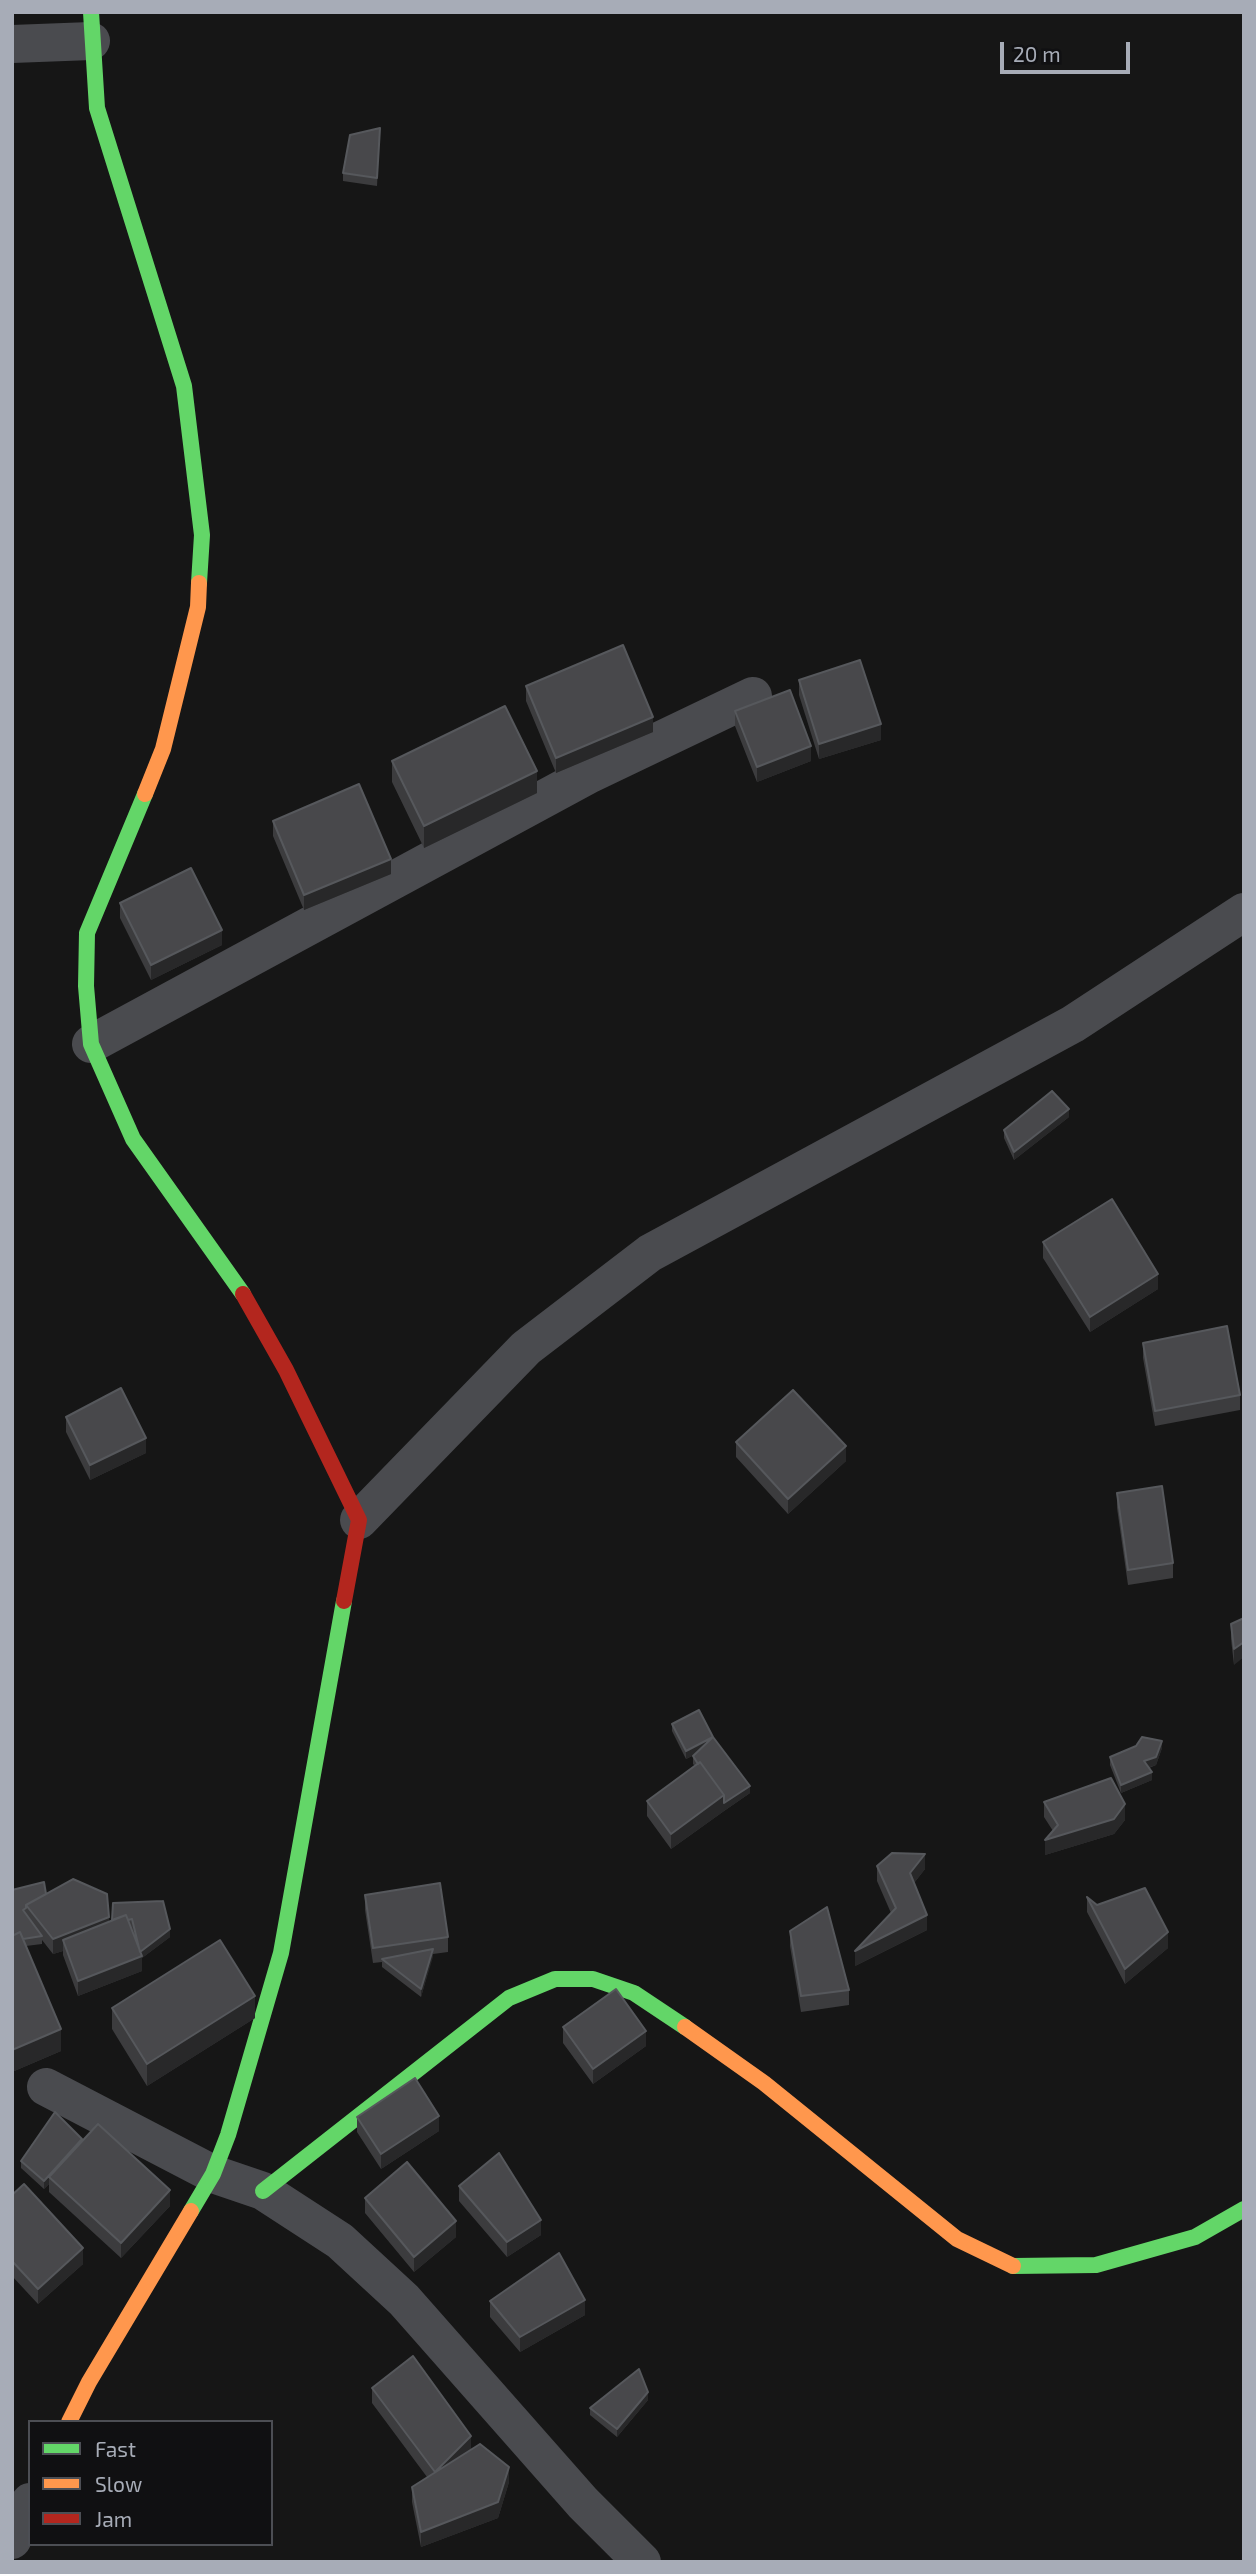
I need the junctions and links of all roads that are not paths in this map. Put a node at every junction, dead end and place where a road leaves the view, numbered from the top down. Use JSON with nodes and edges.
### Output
{"nodes":[{"id":1,"x":91,"y":27,"type":"edge"},
{"id":2,"x":12,"y":44,"type":"edge"},
{"id":3,"x":752,"y":696,"type":"dead end"},
{"id":4,"x":1244,"y":912,"type":"edge"},
{"id":5,"x":92,"y":1044,"type":"junction"},
{"id":6,"x":359,"y":1520,"type":"junction"},
{"id":7,"x":46,"y":2087,"type":"dead end"},
{"id":8,"x":213,"y":2174,"type":"junction"},
{"id":9,"x":263,"y":2191,"type":"junction"},
{"id":10,"x":1244,"y":2209,"type":"edge"},
{"id":11,"x":70,"y":2420,"type":"edge"},
{"id":12,"x":28,"y":2506,"type":"edge"},
{"id":13,"x":12,"y":2540,"type":"edge"},
{"id":14,"x":642,"y":2562,"type":"edge"}],
"edges":[{"from":1,"to":2,"type":"street"},
{"from":1,"to":5,"type":"street"},
{"from":3,"to":5,"type":"street"},
{"from":4,"to":6,"type":"street"},
{"from":5,"to":6,"type":"street"},
{"from":6,"to":8,"type":"street"},
{"from":7,"to":8,"type":"street"},
{"from":8,"to":9,"type":"street"},
{"from":8,"to":11,"type":"street"},
{"from":9,"to":10,"type":"street"},
{"from":9,"to":14,"type":"street"},
{"from":12,"to":13,"type":"street"}]}
